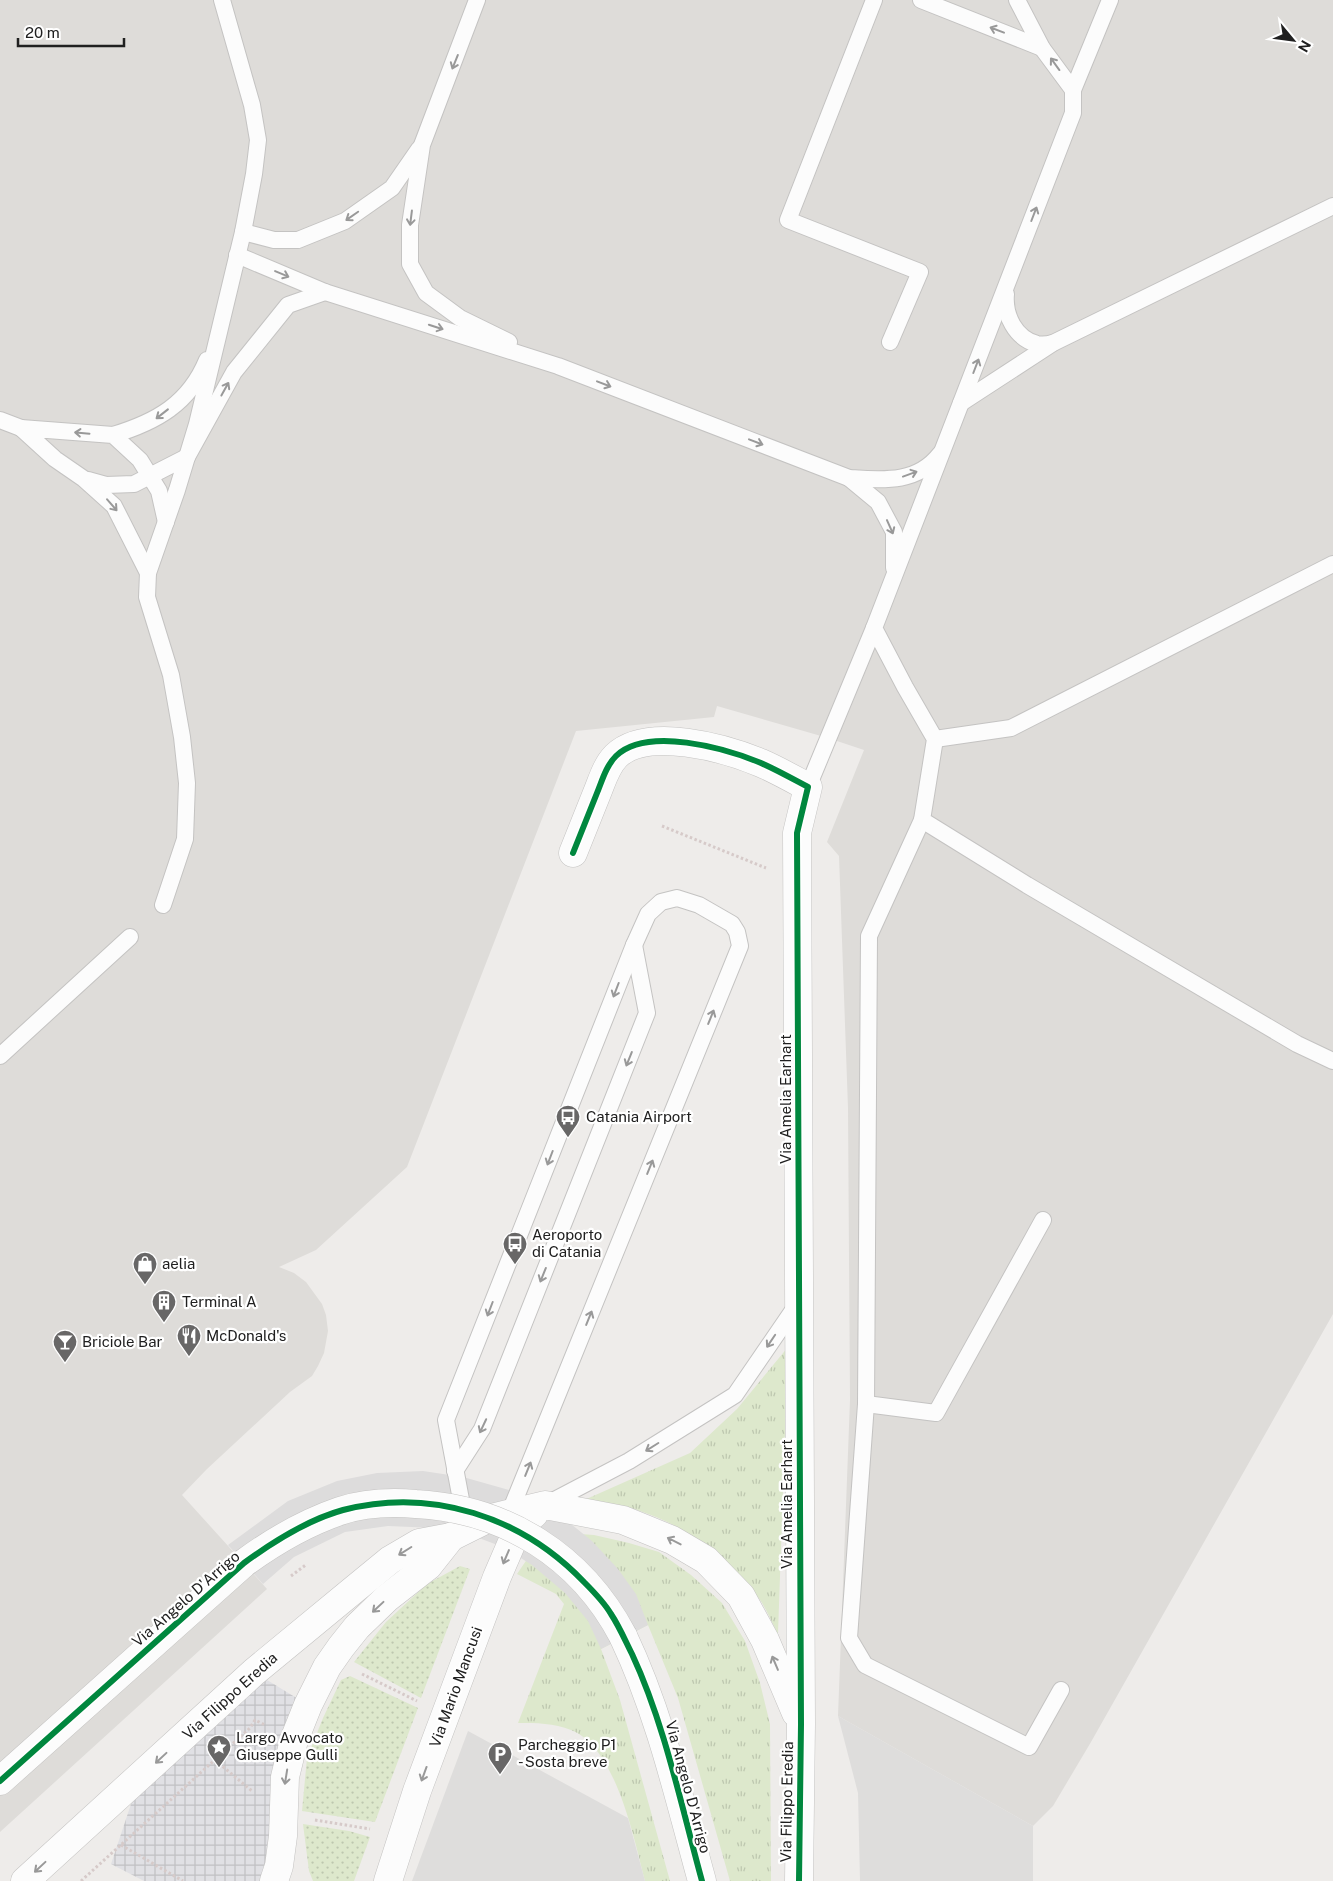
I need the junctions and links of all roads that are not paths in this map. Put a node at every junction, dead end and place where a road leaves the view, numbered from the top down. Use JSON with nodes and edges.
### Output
{"nodes":[{"id":1,"x":222,"y":0,"type":"edge"},
{"id":2,"x":478,"y":0,"type":"edge"},
{"id":3,"x":483,"y":0,"type":"edge"},
{"id":4,"x":874,"y":0,"type":"edge"},
{"id":5,"x":921,"y":0,"type":"edge"},
{"id":6,"x":1017,"y":0,"type":"edge"},
{"id":7,"x":1110,"y":0,"type":"edge"},
{"id":8,"x":466,"y":32,"type":"junction"},
{"id":9,"x":1042,"y":48,"type":"junction"},
{"id":10,"x":1073,"y":90,"type":"junction"},
{"id":11,"x":422,"y":145,"type":"junction"},
{"id":12,"x":1333,"y":206,"type":"edge"},
{"id":13,"x":243,"y":232,"type":"junction"},
{"id":14,"x":237,"y":255,"type":"junction"},
{"id":15,"x":1007,"y":283,"type":"junction"},
{"id":16,"x":325,"y":292,"type":"junction"},
{"id":17,"x":219,"y":333,"type":"junction"},
{"id":18,"x":890,"y":342,"type":"dead end"},
{"id":19,"x":1054,"y":344,"type":"junction"},
{"id":20,"x":558,"y":366,"type":"junction"},
{"id":21,"x":962,"y":403,"type":"junction"},
{"id":22,"x":0,"y":420,"type":"edge"},
{"id":23,"x":21,"y":428,"type":"junction"},
{"id":24,"x":113,"y":435,"type":"junction"},
{"id":25,"x":945,"y":446,"type":"junction"},
{"id":26,"x":187,"y":457,"type":"junction"},
{"id":27,"x":150,"y":476,"type":"junction"},
{"id":28,"x":849,"y":478,"type":"junction"},
{"id":29,"x":84,"y":479,"type":"junction"},
{"id":30,"x":166,"y":522,"type":"junction"},
{"id":31,"x":1333,"y":564,"type":"edge"},
{"id":32,"x":148,"y":573,"type":"junction"},
{"id":33,"x":893,"y":581,"type":"junction"},
{"id":34,"x":874,"y":628,"type":"junction"},
{"id":35,"x":935,"y":739,"type":"junction"},
{"id":36,"x":808,"y":788,"type":"junction"},
{"id":37,"x":922,"y":820,"type":"junction"},
{"id":38,"x":573,"y":854,"type":"dead end"},
{"id":39,"x":163,"y":905,"type":"dead end"},
{"id":40,"x":130,"y":937,"type":"dead end"},
{"id":41,"x":634,"y":945,"type":"junction"},
{"id":42,"x":0,"y":1056,"type":"edge"},
{"id":43,"x":1333,"y":1061,"type":"edge"},
{"id":44,"x":1043,"y":1220,"type":"dead end"},
{"id":45,"x":799,"y":1301,"type":"junction"},
{"id":46,"x":866,"y":1404,"type":"junction"},
{"id":47,"x":456,"y":1471,"type":"junction"},
{"id":48,"x":545,"y":1505,"type":"junction"},
{"id":49,"x":509,"y":1514,"type":"junction"},
{"id":50,"x":456,"y":1535,"type":"junction"},
{"id":51,"x":1062,"y":1690,"type":"dead end"},
{"id":52,"x":801,"y":1724,"type":"junction"},
{"id":53,"x":0,"y":1780,"type":"edge"},
{"id":54,"x":278,"y":1876,"type":"edge"},
{"id":55,"x":25,"y":1881,"type":"edge"},
{"id":56,"x":388,"y":1881,"type":"edge"},
{"id":57,"x":702,"y":1881,"type":"edge"},
{"id":58,"x":799,"y":1881,"type":"edge"}],
"edges":[{"from":1,"to":13,"type":"lane"},
{"from":2,"to":8,"type":"lane"},
{"from":3,"to":8,"type":"lane"},
{"from":4,"to":18,"type":"lane"},
{"from":9,"to":5,"type":"lane","one_way":true},
{"from":6,"to":9,"type":"lane"},
{"from":7,"to":10,"type":"lane"},
{"from":8,"to":11,"type":"lane","one_way":true},
{"from":10,"to":9,"type":"lane","one_way":true},
{"from":15,"to":10,"type":"lane","one_way":true},
{"from":11,"to":13,"type":"lane","one_way":true},
{"from":11,"to":20,"type":"lane","one_way":true},
{"from":12,"to":19,"type":"lane"},
{"from":13,"to":14,"type":"lane"},
{"from":14,"to":16,"type":"lane","one_way":true},
{"from":14,"to":17,"type":"lane"},
{"from":15,"to":19,"type":"lane"},
{"from":21,"to":15,"type":"lane","one_way":true},
{"from":16,"to":20,"type":"lane","one_way":true},
{"from":26,"to":16,"type":"lane","one_way":true},
{"from":17,"to":24,"type":"lane","one_way":true},
{"from":17,"to":26,"type":"lane"},
{"from":19,"to":21,"type":"lane"},
{"from":20,"to":28,"type":"lane","one_way":true},
{"from":21,"to":25,"type":"lane"},
{"from":22,"to":23,"type":"lane"},
{"from":24,"to":23,"type":"lane","one_way":true},
{"from":23,"to":29,"type":"lane"},
{"from":24,"to":27,"type":"lane"},
{"from":28,"to":25,"type":"lane","one_way":true},
{"from":25,"to":33,"type":"lane"},
{"from":26,"to":27,"type":"lane"},
{"from":26,"to":30,"type":"lane"},
{"from":27,"to":29,"type":"lane"},
{"from":27,"to":30,"type":"lane"},
{"from":28,"to":33,"type":"lane","one_way":true},
{"from":29,"to":32,"type":"lane","one_way":true},
{"from":30,"to":32,"type":"lane"},
{"from":31,"to":35,"type":"lane"},
{"from":32,"to":39,"type":"lane"},
{"from":33,"to":34,"type":"lane"},
{"from":34,"to":35,"type":"lane"},
{"from":34,"to":36,"type":"lane"},
{"from":35,"to":37,"type":"lane"},
{"from":36,"to":38,"type":"street"},
{"from":36,"to":45,"type":"street","name":"Via Amelia Earhart"},
{"from":37,"to":43,"type":"lane"},
{"from":37,"to":46,"type":"lane"},
{"from":40,"to":42,"type":"lane"},
{"from":41,"to":47,"type":"lane","one_way":true},
{"from":41,"to":47,"type":"lane","one_way":true},
{"from":49,"to":41,"type":"lane","one_way":true},
{"from":44,"to":46,"type":"lane"},
{"from":45,"to":48,"type":"lane","one_way":true},
{"from":45,"to":52,"type":"street","name":"Via Amelia Earhart"},
{"from":46,"to":51,"type":"lane"},
{"from":47,"to":50,"type":"lane"},
{"from":48,"to":49,"type":"street","name":"Via Filippo Eredia"},
{"from":52,"to":48,"type":"street","name":"Via Filippo Eredia","one_way":true},
{"from":48,"to":56,"type":"street","name":"Via Mario Mancusi","one_way":true},
{"from":49,"to":50,"type":"street","name":"Via Filippo Eredia"},
{"from":50,"to":54,"type":"street","one_way":true},
{"from":50,"to":55,"type":"street","name":"Via Filippo Eredia","one_way":true},
{"from":52,"to":58,"type":"street","name":"Via Filippo Eredia"},
{"from":53,"to":57,"type":"street","name":"Via Angelo D'Arrigo","bridge":true}]}
